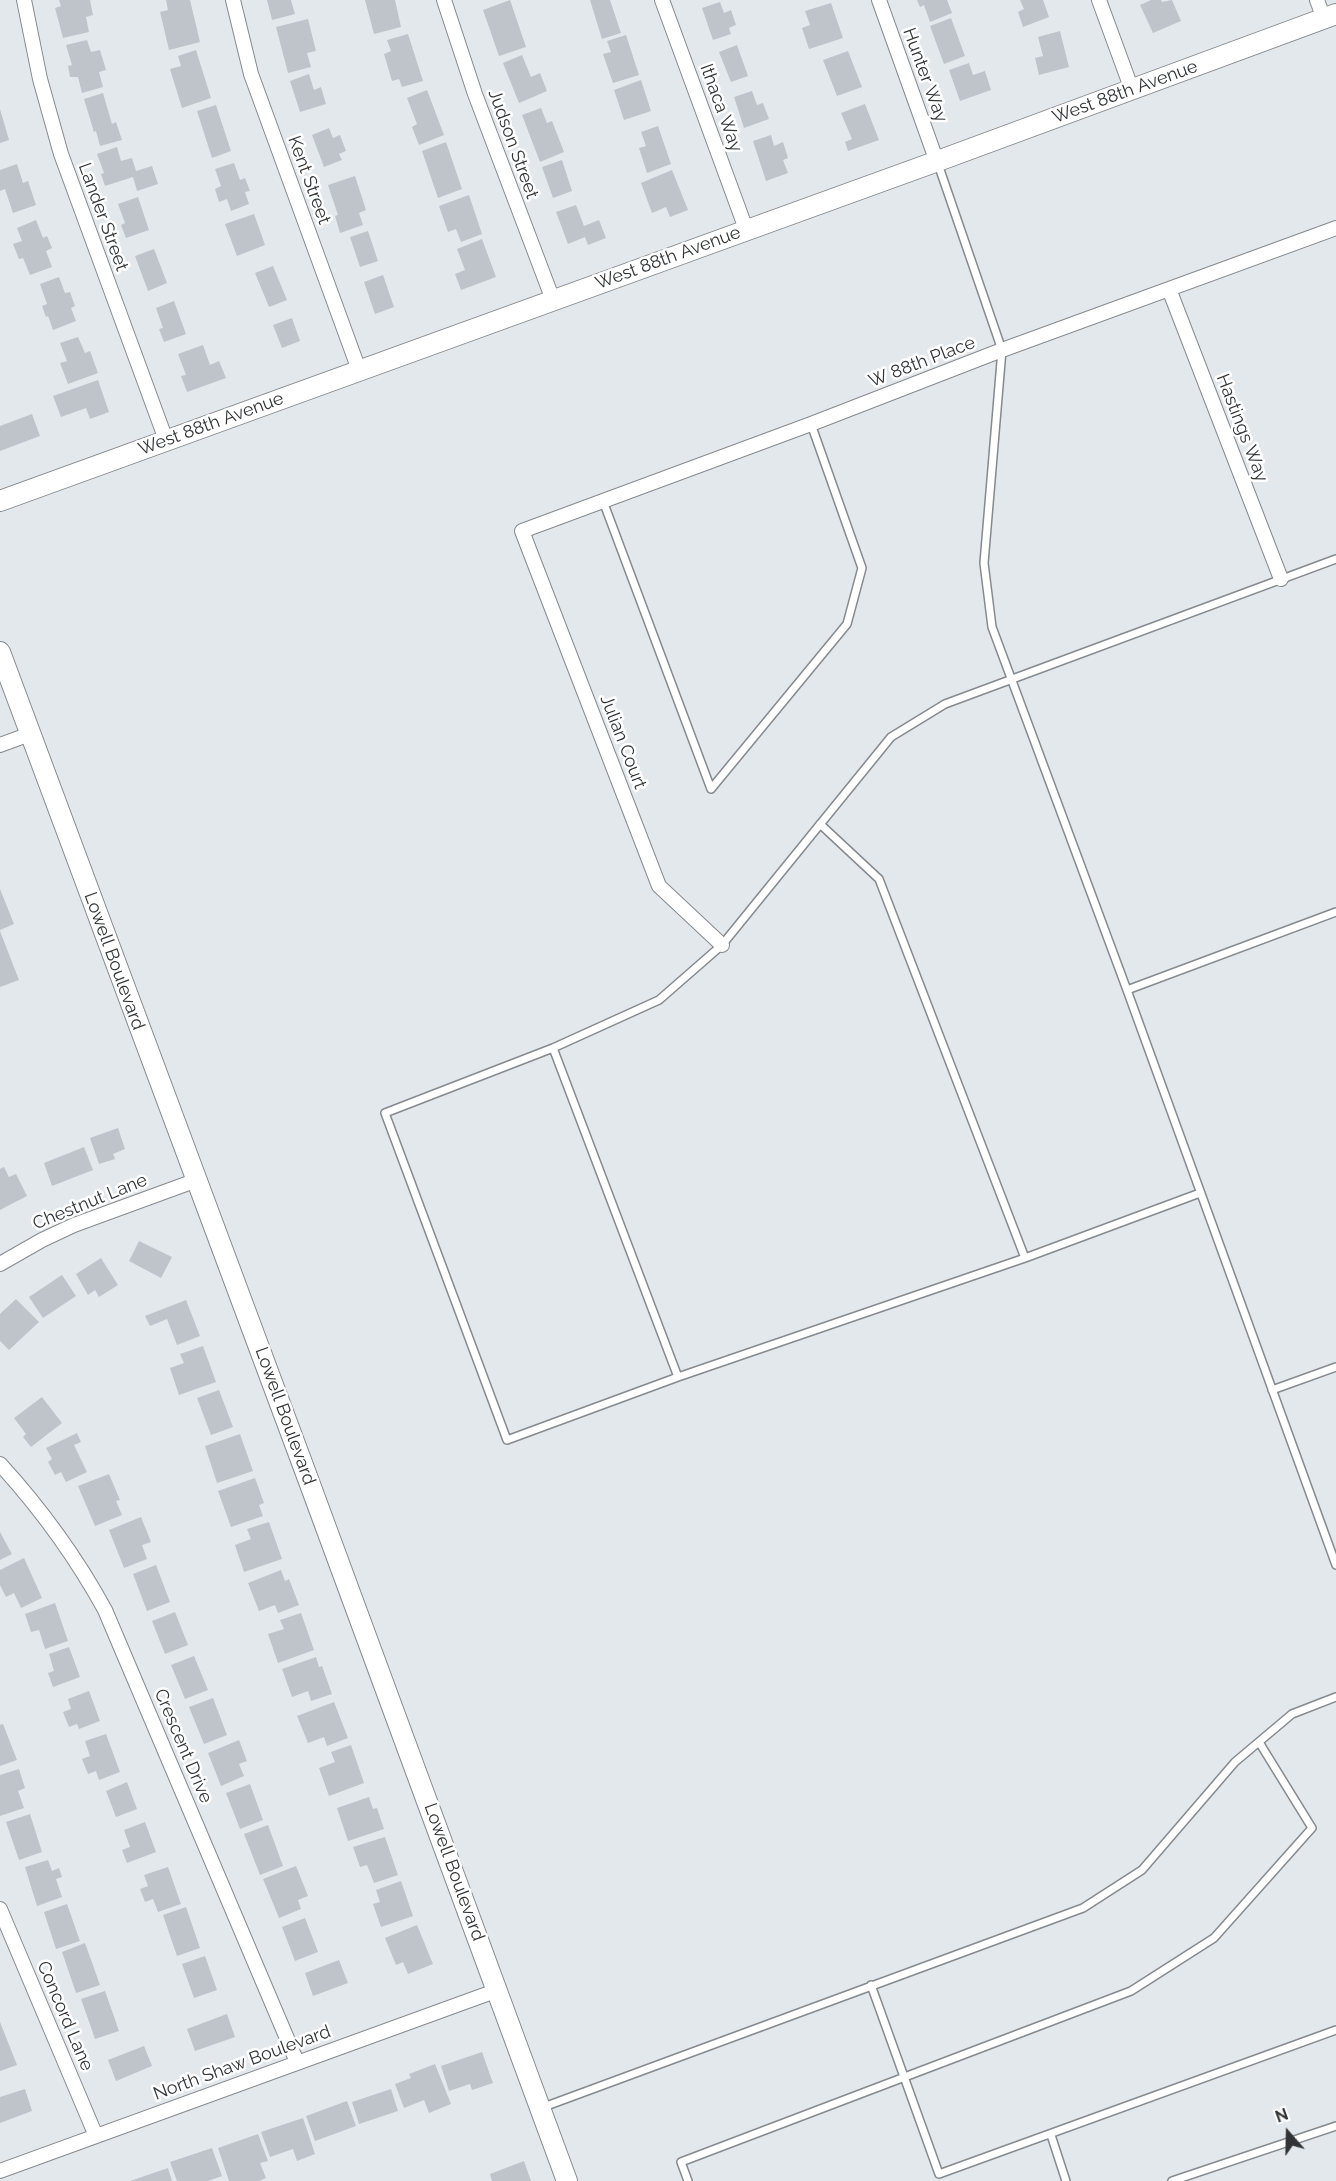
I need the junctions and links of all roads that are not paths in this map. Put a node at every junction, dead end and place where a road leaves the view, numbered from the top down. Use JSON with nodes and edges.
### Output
{"nodes":[{"id":1,"x":24,"y":0,"type":"edge"},
{"id":2,"x":233,"y":0,"type":"edge"},
{"id":3,"x":444,"y":0,"type":"edge"},
{"id":4,"x":662,"y":0,"type":"edge"},
{"id":5,"x":879,"y":0,"type":"edge"},
{"id":6,"x":1099,"y":0,"type":"edge"},
{"id":7,"x":1317,"y":0,"type":"edge"},
{"id":8,"x":1330,"y":17,"type":"edge"},
{"id":9,"x":1132,"y":90,"type":"junction"},
{"id":10,"x":937,"y":162,"type":"junction"},
{"id":11,"x":1336,"y":228,"type":"edge"},
{"id":12,"x":746,"y":229,"type":"junction"},
{"id":13,"x":1169,"y":289,"type":"junction"},
{"id":14,"x":553,"y":300,"type":"junction"},
{"id":15,"x":1002,"y":350,"type":"junction"},
{"id":16,"x":359,"y":370,"type":"junction"},
{"id":17,"x":811,"y":424,"type":"junction"},
{"id":18,"x":166,"y":440,"type":"junction"},
{"id":19,"x":0,"y":501,"type":"edge"},
{"id":20,"x":603,"y":501,"type":"junction"},
{"id":21,"x":522,"y":531,"type":"joint"},
{"id":22,"x":1336,"y":559,"type":"edge"},
{"id":23,"x":1281,"y":579,"type":"junction"},
{"id":24,"x":0,"y":652,"type":"edge"},
{"id":25,"x":1012,"y":679,"type":"junction"},
{"id":26,"x":30,"y":734,"type":"junction"},
{"id":27,"x":0,"y":745,"type":"edge"},
{"id":28,"x":820,"y":824,"type":"junction"},
{"id":29,"x":1336,"y":912,"type":"edge"},
{"id":30,"x":722,"y":945,"type":"junction"},
{"id":31,"x":1127,"y":990,"type":"junction"},
{"id":32,"x":553,"y":1048,"type":"junction"},
{"id":33,"x":197,"y":1180,"type":"junction"},
{"id":34,"x":1200,"y":1192,"type":"junction"},
{"id":35,"x":1025,"y":1258,"type":"junction"},
{"id":36,"x":0,"y":1264,"type":"edge"},
{"id":37,"x":1336,"y":1367,"type":"edge"},
{"id":38,"x":678,"y":1377,"type":"junction"},
{"id":39,"x":1272,"y":1390,"type":"junction"},
{"id":40,"x":0,"y":1464,"type":"edge"},
{"id":41,"x":1336,"y":1565,"type":"edge"},
{"id":42,"x":1336,"y":1696,"type":"edge"},
{"id":43,"x":1259,"y":1742,"type":"junction"},
{"id":44,"x":0,"y":1909,"type":"edge"},
{"id":45,"x":871,"y":1985,"type":"junction"},
{"id":46,"x":498,"y":1990,"type":"junction"},
{"id":47,"x":1336,"y":2031,"type":"edge"},
{"id":48,"x":297,"y":2062,"type":"junction"},
{"id":49,"x":904,"y":2076,"type":"junction"},
{"id":50,"x":541,"y":2108,"type":"junction"},
{"id":51,"x":1336,"y":2126,"type":"edge"},
{"id":52,"x":1051,"y":2135,"type":"junction"},
{"id":53,"x":96,"y":2136,"type":"junction"},
{"id":54,"x":0,"y":2171,"type":"edge"},
{"id":55,"x":940,"y":2178,"type":"edge"},
{"id":56,"x":567,"y":2181,"type":"edge"},
{"id":57,"x":688,"y":2181,"type":"edge"},
{"id":58,"x":1066,"y":2181,"type":"edge"},
{"id":59,"x":1172,"y":2181,"type":"edge"}],
"edges":[{"from":1,"to":18,"type":"street","name":"Lander Street"},
{"from":2,"to":16,"type":"street","name":"Kent Street"},
{"from":3,"to":14,"type":"street","name":"Judson Street"},
{"from":4,"to":12,"type":"street","name":"Ithaca Way"},
{"from":5,"to":10,"type":"street","name":"Hunter Way"},
{"from":6,"to":9,"type":"street"},
{"from":7,"to":8,"type":"street"},
{"from":8,"to":9,"type":"street","name":"West 88th Avenue"},
{"from":9,"to":10,"type":"street","name":"West 88th Avenue"},
{"from":10,"to":12,"type":"street","name":"West 88th Avenue"},
{"from":10,"to":15,"type":"lane"},
{"from":11,"to":13,"type":"street","name":"W 88th Place"},
{"from":12,"to":14,"type":"street","name":"West 88th Avenue"},
{"from":13,"to":15,"type":"street","name":"W 88th Place"},
{"from":13,"to":23,"type":"street","name":"Hastings Way"},
{"from":14,"to":16,"type":"street","name":"West 88th Avenue"},
{"from":15,"to":17,"type":"street","name":"W 88th Place"},
{"from":15,"to":25,"type":"lane"},
{"from":16,"to":18,"type":"street","name":"West 88th Avenue"},
{"from":17,"to":20,"type":"street","name":"W 88th Place"},
{"from":17,"to":20,"type":"lane"},
{"from":18,"to":19,"type":"street","name":"West 88th Avenue"},
{"from":20,"to":21,"type":"street","name":"W 88th Place"},
{"from":21,"to":30,"type":"street","name":"Julian Court"},
{"from":22,"to":23,"type":"lane"},
{"from":23,"to":25,"type":"lane"},
{"from":24,"to":26,"type":"street","name":"Lowell Boulevard"},
{"from":25,"to":28,"type":"lane"},
{"from":25,"to":31,"type":"lane"},
{"from":26,"to":27,"type":"street"},
{"from":26,"to":33,"type":"street","name":"Lowell Boulevard"},
{"from":28,"to":30,"type":"lane"},
{"from":28,"to":35,"type":"lane"},
{"from":29,"to":31,"type":"lane"},
{"from":30,"to":32,"type":"lane"},
{"from":31,"to":34,"type":"lane"},
{"from":32,"to":38,"type":"lane"},
{"from":32,"to":38,"type":"lane"},
{"from":33,"to":36,"type":"street","name":"Chestnut Lane"},
{"from":33,"to":46,"type":"street","name":"Lowell Boulevard"},
{"from":34,"to":35,"type":"lane"},
{"from":34,"to":39,"type":"lane"},
{"from":35,"to":38,"type":"lane"},
{"from":37,"to":39,"type":"lane"},
{"from":39,"to":41,"type":"lane"},
{"from":40,"to":48,"type":"street","name":"Crescent Drive"},
{"from":42,"to":43,"type":"lane"},
{"from":43,"to":45,"type":"lane"},
{"from":43,"to":49,"type":"lane"},
{"from":44,"to":53,"type":"street","name":"Concord Lane"},
{"from":45,"to":49,"type":"lane"},
{"from":45,"to":50,"type":"lane"},
{"from":46,"to":48,"type":"street","name":"North Shaw Boulevard"},
{"from":46,"to":50,"type":"street","name":"Lowell Boulevard"},
{"from":47,"to":52,"type":"lane"},
{"from":48,"to":53,"type":"street","name":"North Shaw Boulevard"},
{"from":49,"to":55,"type":"lane"},
{"from":49,"to":57,"type":"lane"},
{"from":50,"to":56,"type":"street","name":"Lowell Boulevard"},
{"from":51,"to":59,"type":"lane"},
{"from":52,"to":55,"type":"lane"},
{"from":52,"to":58,"type":"lane"},
{"from":53,"to":54,"type":"street","name":"North Shaw Boulevard"}]}
